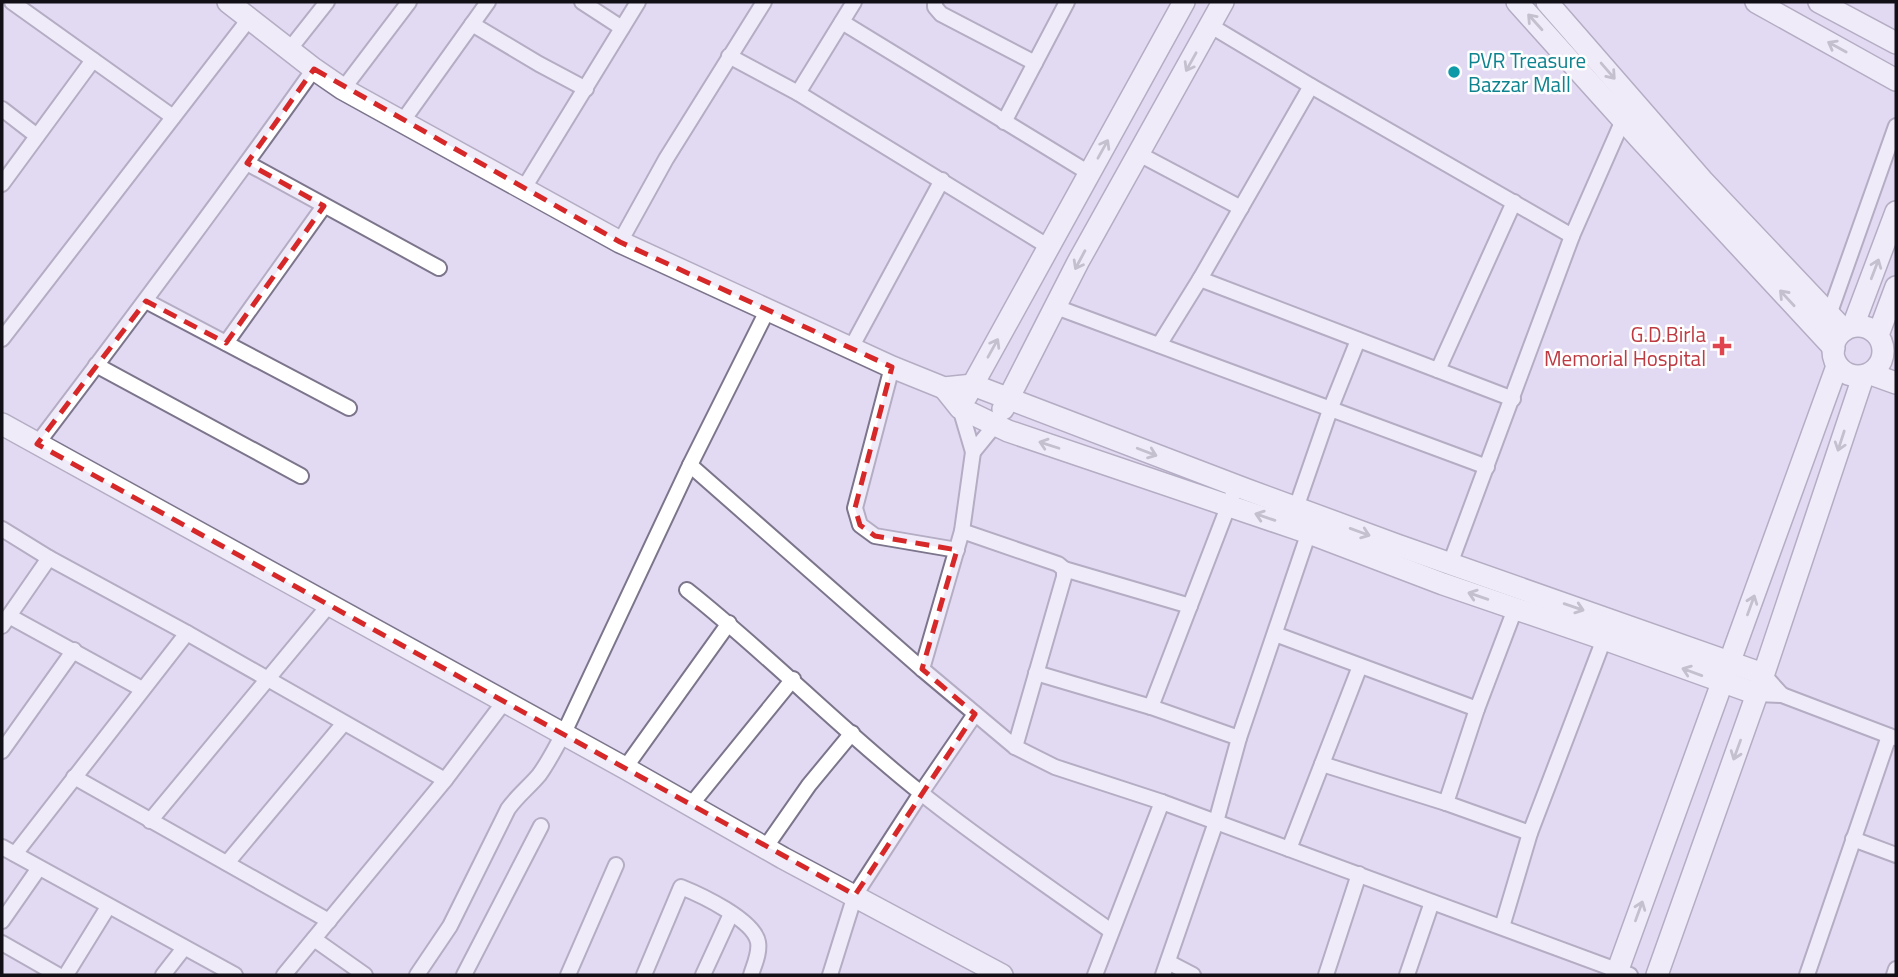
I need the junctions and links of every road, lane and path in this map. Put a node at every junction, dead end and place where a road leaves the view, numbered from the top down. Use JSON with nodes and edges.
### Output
{"nodes":[{"id":1,"x":12,"y":2,"type":"edge"},
{"id":2,"x":228,"y":2,"type":"edge"},
{"id":3,"x":327,"y":2,"type":"edge"},
{"id":4,"x":409,"y":2,"type":"edge"},
{"id":5,"x":488,"y":2,"type":"edge"},
{"id":6,"x":582,"y":2,"type":"edge"},
{"id":7,"x":638,"y":2,"type":"edge"},
{"id":8,"x":764,"y":2,"type":"edge"},
{"id":9,"x":854,"y":2,"type":"edge"},
{"id":10,"x":935,"y":2,"type":"edge"},
{"id":11,"x":1068,"y":2,"type":"edge"},
{"id":12,"x":1184,"y":2,"type":"edge"},
{"id":13,"x":1223,"y":2,"type":"edge"},
{"id":14,"x":1517,"y":2,"type":"edge"},
{"id":15,"x":1547,"y":2,"type":"edge"},
{"id":16,"x":1756,"y":2,"type":"edge"},
{"id":17,"x":1819,"y":2,"type":"edge"},
{"id":18,"x":249,"y":19,"type":"junction"},
{"id":19,"x":842,"y":22,"type":"junction"},
{"id":20,"x":472,"y":24,"type":"junction"},
{"id":21,"x":1211,"y":26,"type":"junction"},
{"id":22,"x":622,"y":28,"type":"junction"},
{"id":23,"x":1896,"y":43,"type":"edge"},
{"id":24,"x":289,"y":50,"type":"junction"},
{"id":25,"x":729,"y":56,"type":"junction"},
{"id":26,"x":93,"y":60,"type":"junction"},
{"id":27,"x":1035,"y":63,"type":"junction"},
{"id":28,"x":314,"y":69,"type":"junction"},
{"id":29,"x":1896,"y":80,"type":"edge"},
{"id":30,"x":1311,"y":86,"type":"junction"},
{"id":31,"x":343,"y":89,"type":"junction"},
{"id":32,"x":586,"y":89,"type":"junction"},
{"id":33,"x":798,"y":93,"type":"junction"},
{"id":34,"x":2,"y":109,"type":"edge"},
{"id":35,"x":173,"y":117,"type":"junction"},
{"id":36,"x":1623,"y":120,"type":"junction"},
{"id":37,"x":402,"y":121,"type":"junction"},
{"id":38,"x":1004,"y":122,"type":"junction"},
{"id":39,"x":1896,"y":125,"type":"edge"},
{"id":40,"x":37,"y":136,"type":"junction"},
{"id":41,"x":1139,"y":154,"type":"junction"},
{"id":42,"x":247,"y":163,"type":"junction"},
{"id":43,"x":1089,"y":173,"type":"junction"},
{"id":44,"x":942,"y":180,"type":"junction"},
{"id":45,"x":2,"y":184,"type":"edge"},
{"id":46,"x":524,"y":188,"type":"junction"},
{"id":47,"x":1514,"y":202,"type":"junction"},
{"id":48,"x":324,"y":206,"type":"junction"},
{"id":49,"x":1241,"y":208,"type":"junction"},
{"id":50,"x":1896,"y":212,"type":"edge"},
{"id":51,"x":1572,"y":236,"type":"junction"},
{"id":52,"x":620,"y":242,"type":"junction"},
{"id":53,"x":1049,"y":247,"type":"junction"},
{"id":54,"x":439,"y":268,"type":"dead end"},
{"id":55,"x":1200,"y":279,"type":"junction"},
{"id":56,"x":1896,"y":287,"type":"edge"},
{"id":57,"x":146,"y":301,"type":"junction"},
{"id":58,"x":1056,"y":307,"type":"junction"},
{"id":59,"x":768,"y":309,"type":"junction"},
{"id":60,"x":1829,"y":315,"type":"junction"},
{"id":61,"x":2,"y":339,"type":"edge"},
{"id":62,"x":1358,"y":340,"type":"junction"},
{"id":63,"x":1842,"y":343,"type":"junction"},
{"id":64,"x":226,"y":344,"type":"junction"},
{"id":65,"x":1159,"y":345,"type":"junction"},
{"id":66,"x":851,"y":348,"type":"junction"},
{"id":67,"x":1886,"y":349,"type":"edge"},
{"id":68,"x":96,"y":365,"type":"junction"},
{"id":69,"x":892,"y":367,"type":"junction"},
{"id":70,"x":1438,"y":370,"type":"junction"},
{"id":71,"x":1867,"y":375,"type":"junction"},
{"id":72,"x":1896,"y":383,"type":"edge"},
{"id":73,"x":973,"y":385,"type":"junction"},
{"id":74,"x":944,"y":388,"type":"junction"},
{"id":75,"x":1008,"y":398,"type":"junction"},
{"id":76,"x":1513,"y":399,"type":"junction"},
{"id":77,"x":349,"y":408,"type":"dead end"},
{"id":78,"x":960,"y":408,"type":"junction"},
{"id":79,"x":1330,"y":410,"type":"junction"},
{"id":80,"x":2,"y":424,"type":"edge"},
{"id":81,"x":995,"y":425,"type":"junction"},
{"id":82,"x":37,"y":444,"type":"junction"},
{"id":83,"x":973,"y":452,"type":"junction"},
{"id":84,"x":690,"y":464,"type":"junction"},
{"id":85,"x":1487,"y":467,"type":"junction"},
{"id":86,"x":300,"y":476,"type":"dead end"},
{"id":87,"x":1233,"y":496,"type":"junction"},
{"id":88,"x":1307,"y":519,"type":"junction"},
{"id":89,"x":2,"y":529,"type":"edge"},
{"id":90,"x":962,"y":531,"type":"junction"},
{"id":91,"x":957,"y":550,"type":"junction"},
{"id":92,"x":49,"y":558,"type":"junction"},
{"id":93,"x":1450,"y":565,"type":"junction"},
{"id":94,"x":1064,"y":569,"type":"junction"},
{"id":95,"x":687,"y":590,"type":"dead end"},
{"id":96,"x":329,"y":605,"type":"junction"},
{"id":97,"x":1190,"y":606,"type":"junction"},
{"id":98,"x":1515,"y":609,"type":"junction"},
{"id":99,"x":5,"y":621,"type":"edge"},
{"id":100,"x":729,"y":623,"type":"junction"},
{"id":101,"x":1607,"y":629,"type":"junction"},
{"id":102,"x":187,"y":633,"type":"junction"},
{"id":103,"x":1275,"y":634,"type":"junction"},
{"id":104,"x":74,"y":650,"type":"junction"},
{"id":105,"x":1730,"y":661,"type":"junction"},
{"id":106,"x":1360,"y":666,"type":"junction"},
{"id":107,"x":922,"y":669,"type":"junction"},
{"id":108,"x":1036,"y":673,"type":"junction"},
{"id":109,"x":268,"y":679,"type":"junction"},
{"id":110,"x":793,"y":679,"type":"junction"},
{"id":111,"x":1722,"y":683,"type":"junction"},
{"id":112,"x":1760,"y":684,"type":"junction"},
{"id":113,"x":142,"y":689,"type":"junction"},
{"id":114,"x":503,"y":702,"type":"junction"},
{"id":115,"x":1151,"y":707,"type":"junction"},
{"id":116,"x":1477,"y":709,"type":"junction"},
{"id":117,"x":975,"y":714,"type":"junction"},
{"id":118,"x":344,"y":723,"type":"junction"},
{"id":119,"x":852,"y":733,"type":"junction"},
{"id":120,"x":563,"y":735,"type":"junction"},
{"id":121,"x":1892,"y":737,"type":"edge"},
{"id":122,"x":1240,"y":738,"type":"junction"},
{"id":123,"x":3,"y":747,"type":"edge"},
{"id":124,"x":1015,"y":747,"type":"junction"},
{"id":125,"x":1322,"y":764,"type":"junction"},
{"id":126,"x":625,"y":768,"type":"junction"},
{"id":127,"x":74,"y":777,"type":"junction"},
{"id":128,"x":445,"y":780,"type":"junction"},
{"id":129,"x":921,"y":793,"type":"junction"},
{"id":130,"x":1162,"y":802,"type":"junction"},
{"id":131,"x":1446,"y":803,"type":"junction"},
{"id":132,"x":690,"y":806,"type":"junction"},
{"id":133,"x":150,"y":821,"type":"junction"},
{"id":134,"x":1216,"y":822,"type":"junction"},
{"id":135,"x":541,"y":826,"type":"dead end"},
{"id":136,"x":1530,"y":832,"type":"junction"},
{"id":137,"x":1853,"y":839,"type":"junction"},
{"id":138,"x":765,"y":848,"type":"junction"},
{"id":139,"x":1289,"y":849,"type":"junction"},
{"id":140,"x":8,"y":851,"type":"edge"},
{"id":141,"x":1896,"y":855,"type":"edge"},
{"id":142,"x":227,"y":863,"type":"junction"},
{"id":143,"x":616,"y":865,"type":"dead end"},
{"id":144,"x":39,"y":868,"type":"junction"},
{"id":145,"x":1359,"y":874,"type":"junction"},
{"id":146,"x":855,"y":895,"type":"junction"},
{"id":147,"x":1432,"y":902,"type":"junction"},
{"id":148,"x":108,"y":907,"type":"junction"},
{"id":149,"x":731,"y":914,"type":"junction"},
{"id":150,"x":329,"y":920,"type":"junction"},
{"id":151,"x":2,"y":921,"type":"edge"},
{"id":152,"x":1502,"y":927,"type":"junction"},
{"id":153,"x":1111,"y":931,"type":"junction"},
{"id":154,"x":314,"y":939,"type":"junction"},
{"id":155,"x":2,"y":943,"type":"edge"},
{"id":156,"x":184,"y":948,"type":"junction"},
{"id":157,"x":1896,"y":968,"type":"edge"},
{"id":158,"x":1166,"y":969,"type":"edge"},
{"id":159,"x":1621,"y":974,"type":"edge"},
{"id":160,"x":58,"y":975,"type":"edge"},
{"id":161,"x":66,"y":975,"type":"edge"},
{"id":162,"x":163,"y":975,"type":"edge"},
{"id":163,"x":235,"y":975,"type":"edge"},
{"id":164,"x":284,"y":975,"type":"edge"},
{"id":165,"x":365,"y":975,"type":"edge"},
{"id":166,"x":417,"y":975,"type":"edge"},
{"id":167,"x":464,"y":975,"type":"edge"},
{"id":168,"x":568,"y":975,"type":"edge"},
{"id":169,"x":644,"y":975,"type":"edge"},
{"id":170,"x":703,"y":975,"type":"edge"},
{"id":171,"x":751,"y":975,"type":"edge"},
{"id":172,"x":830,"y":975,"type":"edge"},
{"id":173,"x":1002,"y":975,"type":"edge"},
{"id":174,"x":1095,"y":975,"type":"edge"},
{"id":175,"x":1193,"y":975,"type":"edge"},
{"id":176,"x":1326,"y":975,"type":"edge"},
{"id":177,"x":1407,"y":975,"type":"edge"},
{"id":178,"x":1657,"y":975,"type":"edge"},
{"id":179,"x":1807,"y":975,"type":"edge"},
{"id":180,"x":1894,"y":975,"type":"edge"}],
"edges":[{"from":1,"to":26,"type":"street"},
{"from":2,"to":18,"type":"street"},
{"from":3,"to":24,"type":"street"},
{"from":4,"to":31,"type":"street"},
{"from":5,"to":20,"type":"street"},
{"from":6,"to":22,"type":"street"},
{"from":7,"to":22,"type":"street"},
{"from":8,"to":25,"type":"street"},
{"from":9,"to":19,"type":"street"},
{"from":10,"to":27,"type":"street"},
{"from":11,"to":27,"type":"street"},
{"from":43,"to":12,"type":"street","one_way":true},
{"from":13,"to":21,"type":"street"},
{"from":36,"to":14,"type":"street","one_way":true},
{"from":15,"to":60,"type":"street","one_way":true},
{"from":29,"to":16,"type":"street","one_way":true},
{"from":17,"to":23,"type":"street"},
{"from":18,"to":24,"type":"street"},
{"from":18,"to":35,"type":"street"},
{"from":19,"to":33,"type":"street"},
{"from":19,"to":38,"type":"street"},
{"from":20,"to":32,"type":"street"},
{"from":20,"to":37,"type":"street"},
{"from":21,"to":30,"type":"street"},
{"from":21,"to":41,"type":"street","one_way":true},
{"from":22,"to":32,"type":"street"},
{"from":24,"to":28,"type":"street"},
{"from":25,"to":33,"type":"street"},
{"from":25,"to":52,"type":"street"},
{"from":26,"to":35,"type":"street"},
{"from":26,"to":40,"type":"street"},
{"from":27,"to":38,"type":"street"},
{"from":28,"to":31,"type":"street"},
{"from":28,"to":42,"type":"street"},
{"from":30,"to":47,"type":"street"},
{"from":30,"to":49,"type":"street"},
{"from":31,"to":37,"type":"street"},
{"from":32,"to":46,"type":"street"},
{"from":33,"to":44,"type":"street"},
{"from":34,"to":40,"type":"street"},
{"from":35,"to":61,"type":"street"},
{"from":36,"to":51,"type":"street"},
{"from":63,"to":36,"type":"street","one_way":true},
{"from":37,"to":46,"type":"street"},
{"from":38,"to":43,"type":"street"},
{"from":39,"to":60,"type":"street"},
{"from":40,"to":45,"type":"street"},
{"from":41,"to":49,"type":"street"},
{"from":41,"to":58,"type":"street","one_way":true},
{"from":42,"to":48,"type":"street"},
{"from":42,"to":57,"type":"street"},
{"from":43,"to":53,"type":"street"},
{"from":44,"to":53,"type":"street"},
{"from":44,"to":66,"type":"street"},
{"from":46,"to":52,"type":"street"},
{"from":47,"to":51,"type":"street"},
{"from":47,"to":70,"type":"street"},
{"from":48,"to":54,"type":"street"},
{"from":48,"to":64,"type":"street"},
{"from":49,"to":55,"type":"street"},
{"from":63,"to":50,"type":"street","one_way":true},
{"from":51,"to":76,"type":"street"},
{"from":52,"to":59,"type":"street"},
{"from":73,"to":53,"type":"street","one_way":true},
{"from":55,"to":62,"type":"street"},
{"from":55,"to":65,"type":"street"},
{"from":56,"to":67,"type":"street"},
{"from":57,"to":64,"type":"street"},
{"from":57,"to":68,"type":"street"},
{"from":58,"to":65,"type":"street"},
{"from":58,"to":75,"type":"street"},
{"from":59,"to":66,"type":"street"},
{"from":59,"to":84,"type":"street"},
{"from":60,"to":63,"type":"street"},
{"from":62,"to":70,"type":"street"},
{"from":62,"to":79,"type":"street"},
{"from":63,"to":67,"type":"street"},
{"from":63,"to":71,"type":"street"},
{"from":105,"to":63,"type":"street","one_way":true},
{"from":64,"to":77,"type":"street"},
{"from":65,"to":79,"type":"street"},
{"from":66,"to":69,"type":"street"},
{"from":67,"to":71,"type":"street"},
{"from":68,"to":82,"type":"street"},
{"from":68,"to":86,"type":"street"},
{"from":69,"to":74,"type":"street"},
{"from":69,"to":91,"type":"street"},
{"from":70,"to":76,"type":"street"},
{"from":71,"to":72,"type":"street"},
{"from":71,"to":112,"type":"street","one_way":true},
{"from":73,"to":74,"type":"street"},
{"from":73,"to":75,"type":"street"},
{"from":73,"to":78,"type":"street"},
{"from":74,"to":78,"type":"street"},
{"from":75,"to":81,"type":"street"},
{"from":75,"to":87,"type":"street","one_way":true},
{"from":76,"to":85,"type":"street"},
{"from":78,"to":81,"type":"street"},
{"from":78,"to":83,"type":"street"},
{"from":79,"to":85,"type":"street"},
{"from":79,"to":88,"type":"street"},
{"from":80,"to":82,"type":"street"},
{"from":81,"to":83,"type":"street"},
{"from":87,"to":81,"type":"street","one_way":true},
{"from":82,"to":96,"type":"street"},
{"from":83,"to":90,"type":"street"},
{"from":84,"to":107,"type":"street"},
{"from":84,"to":120,"type":"street"},
{"from":85,"to":93,"type":"street"},
{"from":87,"to":88,"type":"street"},
{"from":87,"to":97,"type":"street"},
{"from":88,"to":93,"type":"street","one_way":true},
{"from":98,"to":88,"type":"street","one_way":true},
{"from":88,"to":103,"type":"street"},
{"from":89,"to":92,"type":"street"},
{"from":90,"to":91,"type":"street"},
{"from":90,"to":94,"type":"street"},
{"from":91,"to":107,"type":"street"},
{"from":92,"to":99,"type":"street"},
{"from":92,"to":102,"type":"street"},
{"from":93,"to":101,"type":"street","one_way":true},
{"from":94,"to":97,"type":"street"},
{"from":94,"to":108,"type":"street"},
{"from":95,"to":100,"type":"street"},
{"from":96,"to":109,"type":"street"},
{"from":96,"to":114,"type":"street"},
{"from":97,"to":115,"type":"street"},
{"from":98,"to":101,"type":"street"},
{"from":98,"to":116,"type":"street"},
{"from":99,"to":104,"type":"street"},
{"from":100,"to":110,"type":"street"},
{"from":100,"to":126,"type":"street"},
{"from":101,"to":105,"type":"street"},
{"from":111,"to":101,"type":"street","one_way":true},
{"from":101,"to":136,"type":"street"},
{"from":102,"to":109,"type":"street"},
{"from":102,"to":113,"type":"street"},
{"from":103,"to":106,"type":"street"},
{"from":103,"to":122,"type":"street"},
{"from":104,"to":113,"type":"street"},
{"from":104,"to":123,"type":"street"},
{"from":105,"to":111,"type":"street"},
{"from":105,"to":112,"type":"street"},
{"from":106,"to":116,"type":"street"},
{"from":106,"to":125,"type":"street"},
{"from":107,"to":117,"type":"street"},
{"from":108,"to":115,"type":"street"},
{"from":108,"to":124,"type":"street"},
{"from":109,"to":118,"type":"street"},
{"from":109,"to":133,"type":"street"},
{"from":110,"to":119,"type":"street"},
{"from":110,"to":132,"type":"street"},
{"from":111,"to":112,"type":"street"},
{"from":159,"to":111,"type":"street","one_way":true},
{"from":112,"to":121,"type":"street"},
{"from":112,"to":178,"type":"street","one_way":true},
{"from":113,"to":127,"type":"street"},
{"from":114,"to":120,"type":"street"},
{"from":114,"to":128,"type":"street"},
{"from":115,"to":122,"type":"street"},
{"from":116,"to":131,"type":"street"},
{"from":117,"to":124,"type":"street"},
{"from":117,"to":129,"type":"street"},
{"from":118,"to":128,"type":"street"},
{"from":118,"to":142,"type":"street"},
{"from":119,"to":129,"type":"street"},
{"from":119,"to":138,"type":"street"},
{"from":120,"to":126,"type":"street"},
{"from":120,"to":166,"type":"street"},
{"from":121,"to":137,"type":"street"},
{"from":122,"to":134,"type":"street"},
{"from":124,"to":130,"type":"street"},
{"from":125,"to":131,"type":"street"},
{"from":125,"to":139,"type":"street"},
{"from":126,"to":132,"type":"street"},
{"from":127,"to":133,"type":"street"},
{"from":127,"to":140,"type":"street"},
{"from":128,"to":150,"type":"street"},
{"from":129,"to":146,"type":"street"},
{"from":129,"to":153,"type":"street"},
{"from":130,"to":134,"type":"street"},
{"from":130,"to":153,"type":"street"},
{"from":131,"to":136,"type":"street"},
{"from":132,"to":138,"type":"street"},
{"from":133,"to":142,"type":"street"},
{"from":134,"to":139,"type":"street"},
{"from":134,"to":158,"type":"street"},
{"from":135,"to":167,"type":"street"},
{"from":136,"to":152,"type":"street"},
{"from":137,"to":141,"type":"street"},
{"from":137,"to":179,"type":"street"},
{"from":138,"to":146,"type":"street"},
{"from":139,"to":145,"type":"street"},
{"from":140,"to":144,"type":"street"},
{"from":142,"to":150,"type":"street"},
{"from":143,"to":168,"type":"street"},
{"from":144,"to":148,"type":"street"},
{"from":144,"to":151,"type":"street"},
{"from":145,"to":147,"type":"street"},
{"from":145,"to":176,"type":"street"},
{"from":146,"to":172,"type":"street"},
{"from":146,"to":173,"type":"street"},
{"from":147,"to":152,"type":"street"},
{"from":147,"to":177,"type":"street"},
{"from":148,"to":156,"type":"street"},
{"from":148,"to":161,"type":"street"},
{"from":149,"to":169,"type":"street"},
{"from":149,"to":170,"type":"street"},
{"from":149,"to":171,"type":"street"},
{"from":150,"to":154,"type":"street"},
{"from":152,"to":159,"type":"street"},
{"from":153,"to":174,"type":"street"},
{"from":154,"to":164,"type":"street"},
{"from":154,"to":165,"type":"street"},
{"from":155,"to":160,"type":"street"},
{"from":156,"to":162,"type":"street"},
{"from":156,"to":163,"type":"street"},
{"from":157,"to":180,"type":"street"},
{"from":158,"to":175,"type":"street"}]}
